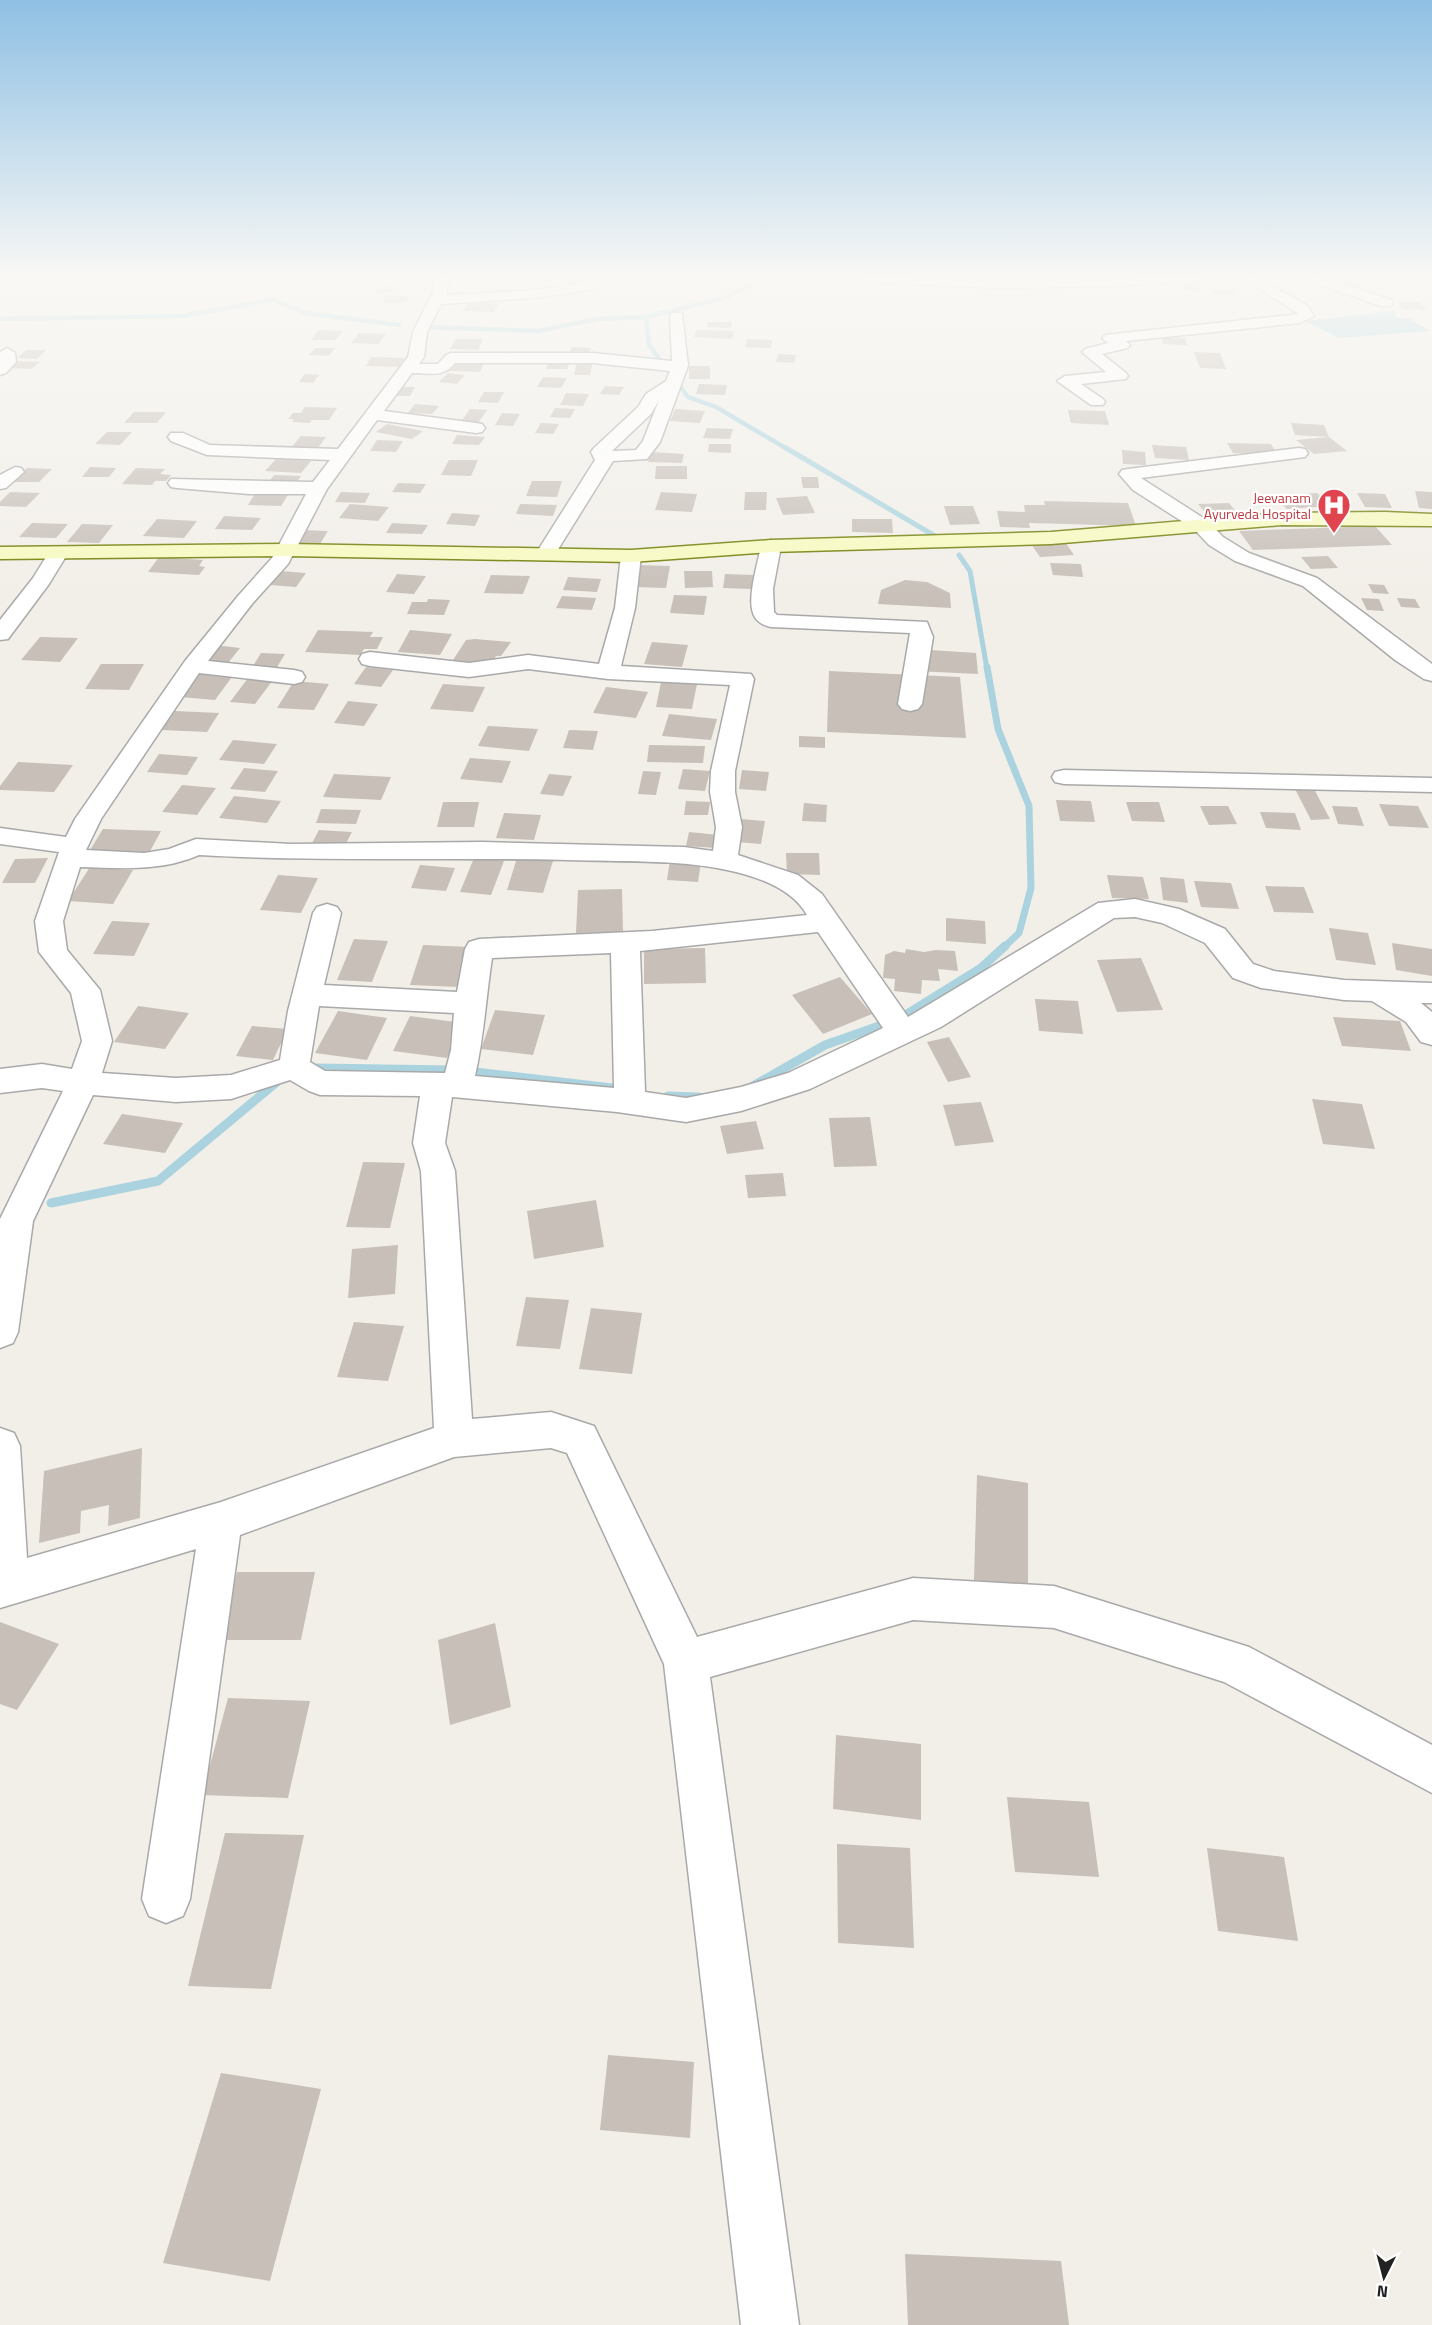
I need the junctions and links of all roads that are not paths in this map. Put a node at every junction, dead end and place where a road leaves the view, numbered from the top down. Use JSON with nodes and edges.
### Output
{"nodes":[{"id":1,"x":396,"y":386,"type":"edge"},
{"id":2,"x":664,"y":386,"type":"edge"},
{"id":3,"x":673,"y":386,"type":"edge"},
{"id":4,"x":1072,"y":386,"type":"edge"},
{"id":5,"x":1097,"y":402,"type":"dead end"},
{"id":6,"x":375,"y":415,"type":"junction"},
{"id":7,"x":476,"y":428,"type":"dead end"},
{"id":8,"x":177,"y":436,"type":"dead end"},
{"id":9,"x":1299,"y":453,"type":"dead end"},
{"id":10,"x":344,"y":455,"type":"junction"},
{"id":11,"x":604,"y":460,"type":"junction"},
{"id":12,"x":15,"y":472,"type":"dead end"},
{"id":13,"x":177,"y":483,"type":"dead end"},
{"id":14,"x":0,"y":484,"type":"edge"},
{"id":15,"x":318,"y":488,"type":"junction"},
{"id":16,"x":1432,"y":520,"type":"edge"},
{"id":17,"x":1201,"y":525,"type":"junction"},
{"id":18,"x":771,"y":546,"type":"junction"},
{"id":19,"x":287,"y":550,"type":"junction"},
{"id":20,"x":0,"y":553,"type":"edge"},
{"id":21,"x":58,"y":553,"type":"junction"},
{"id":22,"x":545,"y":555,"type":"junction"},
{"id":23,"x":631,"y":556,"type":"junction"},
{"id":24,"x":0,"y":634,"type":"edge"},
{"id":25,"x":370,"y":659,"type":"dead end"},
{"id":26,"x":193,"y":666,"type":"junction"},
{"id":27,"x":608,"y":672,"type":"junction"},
{"id":28,"x":1432,"y":674,"type":"edge"},
{"id":29,"x":294,"y":677,"type":"dead end"},
{"id":30,"x":910,"y":704,"type":"dead end"},
{"id":31,"x":1064,"y":777,"type":"dead end"},
{"id":32,"x":1432,"y":785,"type":"edge"},
{"id":33,"x":0,"y":836,"type":"edge"},
{"id":34,"x":71,"y":852,"type":"junction"},
{"id":35,"x":724,"y":861,"type":"junction"},
{"id":36,"x":327,"y":913,"type":"dead end"},
{"id":37,"x":825,"y":922,"type":"junction"},
{"id":38,"x":625,"y":941,"type":"junction"},
{"id":39,"x":1377,"y":991,"type":"junction"},
{"id":40,"x":1432,"y":993,"type":"edge"},
{"id":41,"x":309,"y":995,"type":"junction"},
{"id":42,"x":470,"y":1003,"type":"junction"},
{"id":43,"x":895,"y":1022,"type":"junction"},
{"id":44,"x":1432,"y":1034,"type":"edge"},
{"id":45,"x":294,"y":1067,"type":"junction"},
{"id":46,"x":0,"y":1081,"type":"edge"},
{"id":47,"x":83,"y":1083,"type":"junction"},
{"id":48,"x":447,"y":1085,"type":"junction"},
{"id":49,"x":631,"y":1094,"type":"junction"},
{"id":50,"x":0,"y":1332,"type":"edge"},
{"id":51,"x":454,"y":1439,"type":"junction"},
{"id":52,"x":0,"y":1446,"type":"edge"},
{"id":53,"x":221,"y":1522,"type":"junction"},
{"id":54,"x":4,"y":1586,"type":"edge"},
{"id":55,"x":686,"y":1662,"type":"junction"},
{"id":56,"x":1432,"y":1770,"type":"edge"},
{"id":57,"x":166,"y":1899,"type":"dead end"},
{"id":58,"x":770,"y":2325,"type":"edge"}],
"edges":[{"from":1,"to":6,"type":"street"},
{"from":2,"to":11,"type":"street"},
{"from":3,"to":11,"type":"street"},
{"from":4,"to":5,"type":"street"},
{"from":6,"to":7,"type":"street"},
{"from":6,"to":10,"type":"street"},
{"from":8,"to":10,"type":"street"},
{"from":9,"to":17,"type":"street"},
{"from":10,"to":15,"type":"street"},
{"from":11,"to":22,"type":"street"},
{"from":12,"to":14,"type":"street"},
{"from":13,"to":15,"type":"street"},
{"from":15,"to":19,"type":"street"},
{"from":16,"to":17,"type":"street"},
{"from":17,"to":18,"type":"street"},
{"from":17,"to":28,"type":"street"},
{"from":18,"to":23,"type":"street"},
{"from":18,"to":30,"type":"street"},
{"from":19,"to":21,"type":"street"},
{"from":19,"to":22,"type":"street"},
{"from":19,"to":26,"type":"street"},
{"from":20,"to":21,"type":"street"},
{"from":21,"to":24,"type":"street"},
{"from":22,"to":23,"type":"street"},
{"from":23,"to":27,"type":"street"},
{"from":25,"to":27,"type":"street"},
{"from":26,"to":29,"type":"street"},
{"from":26,"to":34,"type":"street"},
{"from":27,"to":35,"type":"street"},
{"from":31,"to":32,"type":"street"},
{"from":33,"to":34,"type":"street"},
{"from":34,"to":35,"type":"street"},
{"from":34,"to":47,"type":"street"},
{"from":35,"to":37,"type":"street"},
{"from":36,"to":41,"type":"street"},
{"from":37,"to":38,"type":"street"},
{"from":37,"to":43,"type":"street"},
{"from":38,"to":42,"type":"street"},
{"from":38,"to":49,"type":"street"},
{"from":39,"to":40,"type":"street"},
{"from":39,"to":43,"type":"street"},
{"from":39,"to":44,"type":"street"},
{"from":41,"to":42,"type":"street"},
{"from":41,"to":45,"type":"street"},
{"from":42,"to":48,"type":"street"},
{"from":43,"to":49,"type":"street"},
{"from":45,"to":47,"type":"street"},
{"from":45,"to":48,"type":"street"},
{"from":46,"to":47,"type":"street"},
{"from":47,"to":50,"type":"street"},
{"from":48,"to":49,"type":"street"},
{"from":48,"to":51,"type":"street"},
{"from":51,"to":53,"type":"street"},
{"from":51,"to":55,"type":"street"},
{"from":52,"to":54,"type":"street"},
{"from":53,"to":54,"type":"street"},
{"from":53,"to":57,"type":"street"},
{"from":55,"to":56,"type":"street"},
{"from":55,"to":58,"type":"street"}]}
